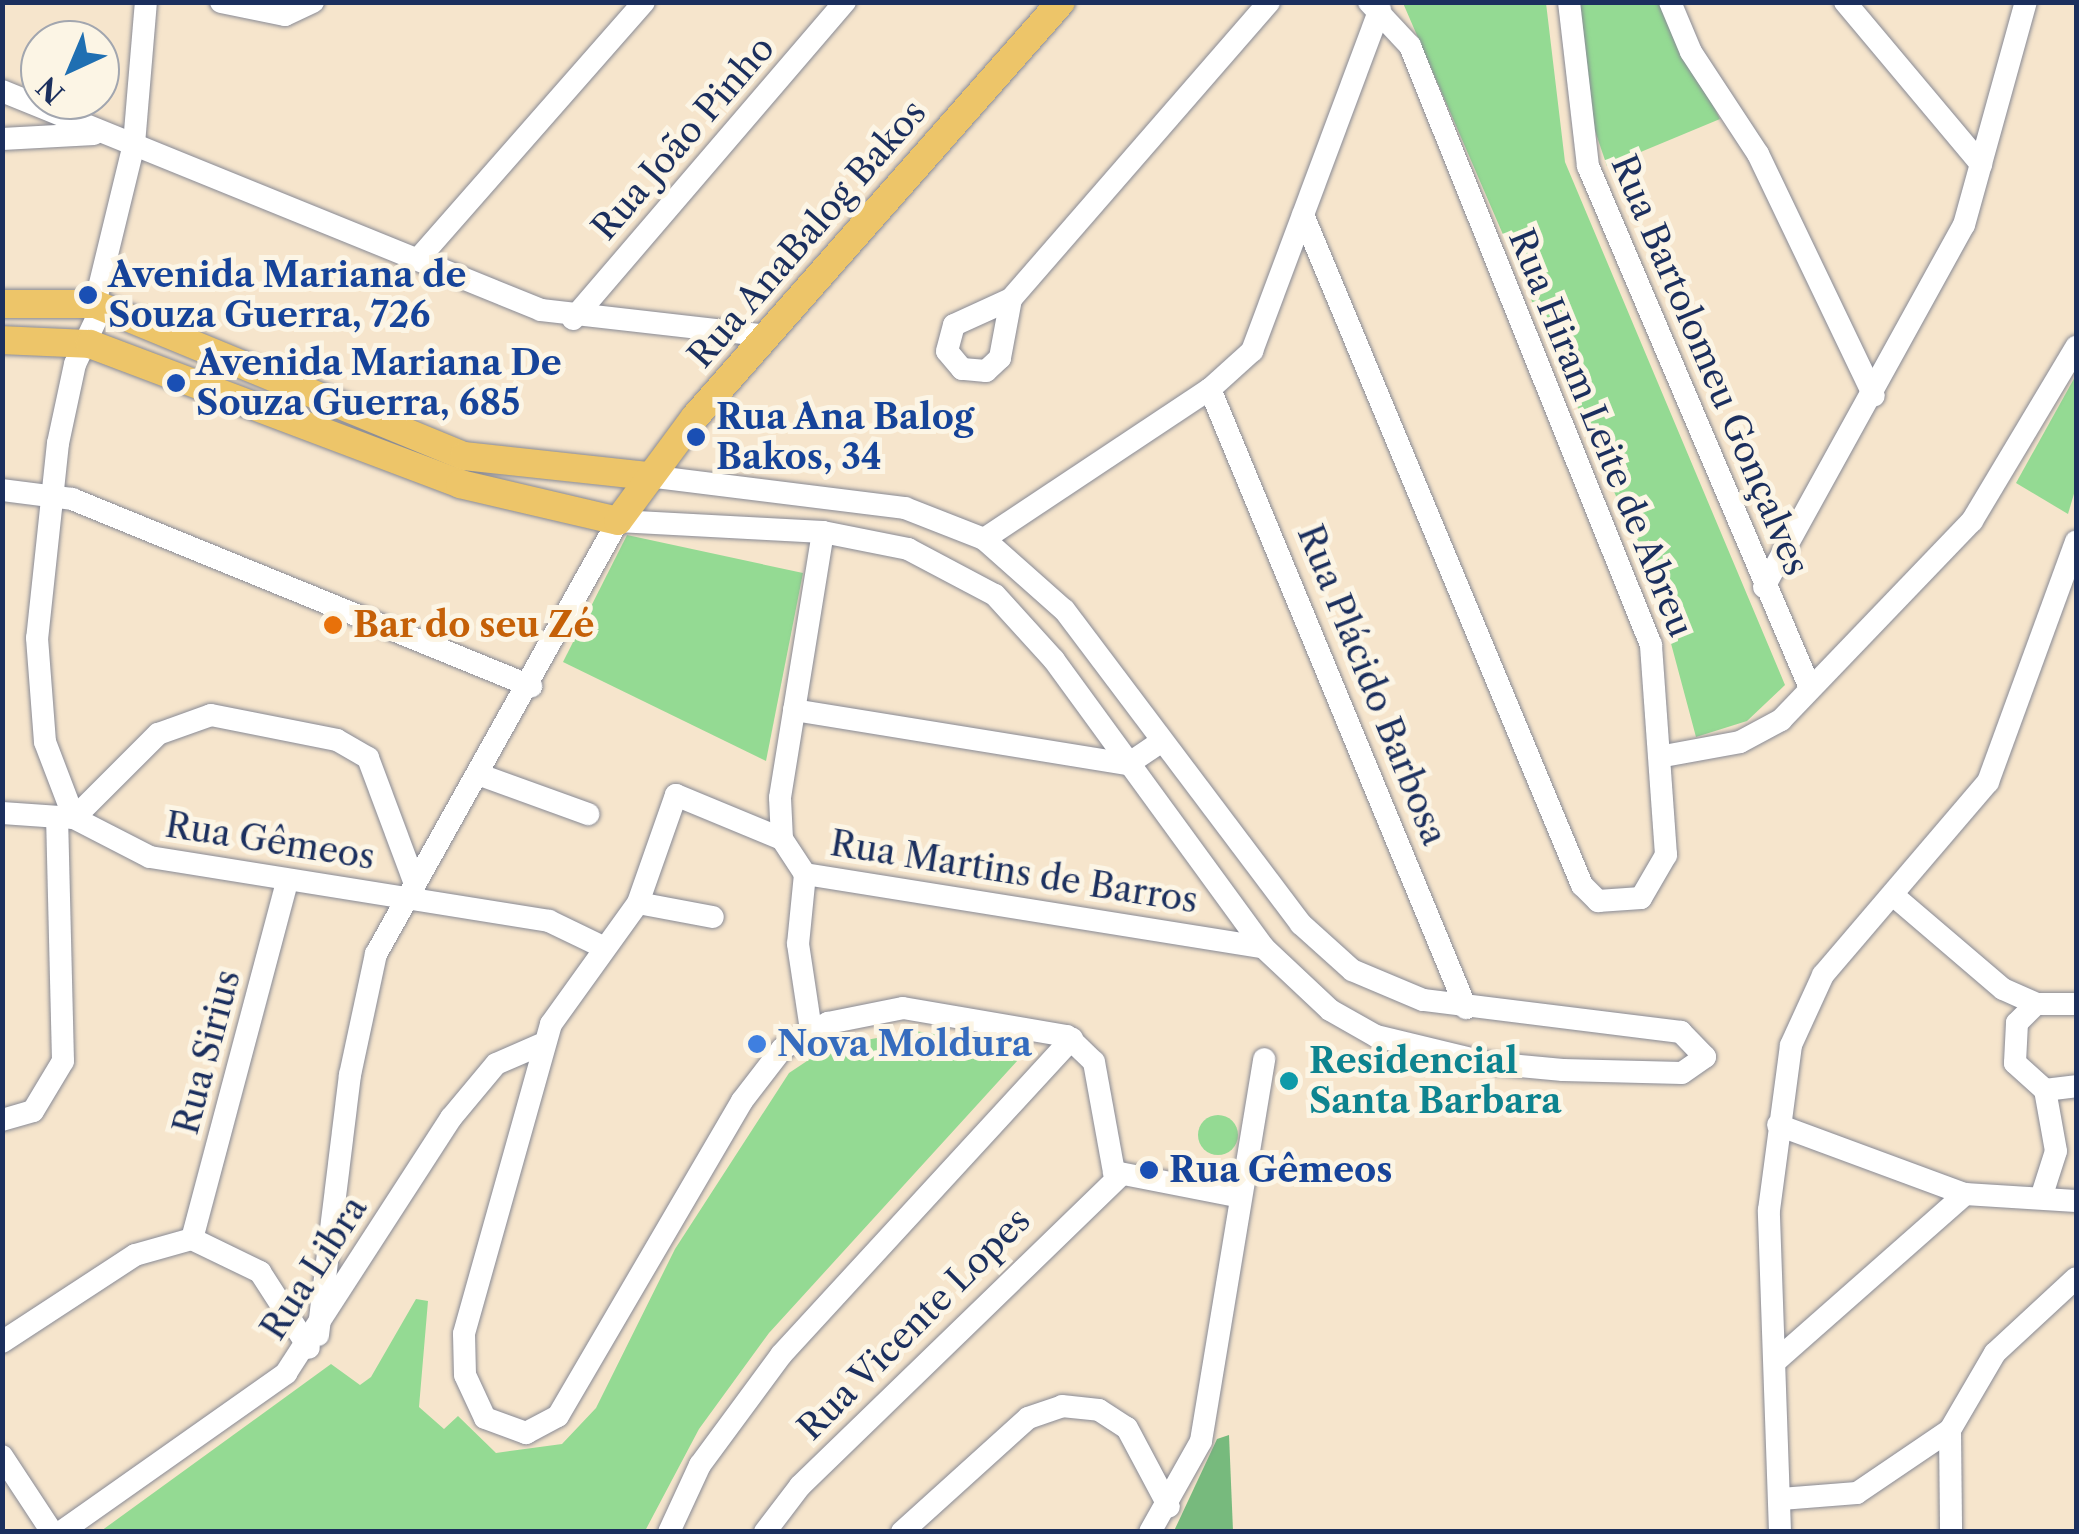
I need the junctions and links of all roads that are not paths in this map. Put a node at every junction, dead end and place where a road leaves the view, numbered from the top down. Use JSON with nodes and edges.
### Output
{"nodes":[{"id":1,"x":146,"y":2,"type":"edge"},
{"id":2,"x":222,"y":2,"type":"edge"},
{"id":3,"x":313,"y":2,"type":"edge"},
{"id":4,"x":644,"y":2,"type":"edge"},
{"id":5,"x":845,"y":2,"type":"edge"},
{"id":6,"x":1061,"y":2,"type":"edge"},
{"id":7,"x":1269,"y":2,"type":"edge"},
{"id":8,"x":1568,"y":2,"type":"edge"},
{"id":9,"x":1670,"y":2,"type":"edge"},
{"id":10,"x":1846,"y":2,"type":"edge"},
{"id":11,"x":2026,"y":2,"type":"edge"},
{"id":12,"x":1374,"y":6,"type":"edge"},
{"id":13,"x":2,"y":92,"type":"edge"},
{"id":14,"x":98,"y":134,"type":"junction"},
{"id":15,"x":2,"y":140,"type":"edge"},
{"id":16,"x":134,"y":144,"type":"junction"},
{"id":17,"x":1981,"y":164,"type":"junction"},
{"id":18,"x":1303,"y":215,"type":"junction"},
{"id":19,"x":420,"y":257,"type":"junction"},
{"id":20,"x":1011,"y":299,"type":"dead end"},
{"id":21,"x":61,"y":302,"type":"junction"},
{"id":22,"x":2,"y":304,"type":"edge"},
{"id":23,"x":99,"y":306,"type":"junction"},
{"id":24,"x":573,"y":319,"type":"junction"},
{"id":25,"x":768,"y":336,"type":"junction"},
{"id":26,"x":2,"y":340,"type":"edge"},
{"id":27,"x":2076,"y":347,"type":"edge"},
{"id":28,"x":78,"y":349,"type":"junction"},
{"id":29,"x":1210,"y":388,"type":"junction"},
{"id":30,"x":1874,"y":396,"type":"junction"},
{"id":31,"x":647,"y":476,"type":"junction"},
{"id":32,"x":2,"y":490,"type":"edge"},
{"id":33,"x":52,"y":492,"type":"junction"},
{"id":34,"x":618,"y":522,"type":"junction"},
{"id":35,"x":824,"y":532,"type":"junction"},
{"id":36,"x":984,"y":539,"type":"junction"},
{"id":37,"x":2076,"y":542,"type":"edge"},
{"id":38,"x":2063,"y":582,"type":"junction"},
{"id":39,"x":1764,"y":587,"type":"junction"},
{"id":40,"x":2076,"y":604,"type":"edge"},
{"id":41,"x":531,"y":686,"type":"junction"},
{"id":42,"x":1810,"y":688,"type":"junction"},
{"id":43,"x":794,"y":710,"type":"junction"},
{"id":44,"x":1161,"y":742,"type":"junction"},
{"id":45,"x":1664,"y":756,"type":"junction"},
{"id":46,"x":1128,"y":764,"type":"junction"},
{"id":47,"x":483,"y":776,"type":"junction"},
{"id":48,"x":2,"y":812,"type":"edge"},
{"id":49,"x":588,"y":814,"type":"dead end"},
{"id":50,"x":66,"y":818,"type":"junction"},
{"id":51,"x":782,"y":839,"type":"junction"},
{"id":52,"x":805,"y":874,"type":"junction"},
{"id":53,"x":286,"y":884,"type":"junction"},
{"id":54,"x":410,"y":892,"type":"junction"},
{"id":55,"x":1894,"y":896,"type":"junction"},
{"id":56,"x":638,"y":903,"type":"junction"},
{"id":57,"x":713,"y":917,"type":"dead end"},
{"id":58,"x":610,"y":938,"type":"junction"},
{"id":59,"x":1263,"y":947,"type":"junction"},
{"id":60,"x":2036,"y":1004,"type":"junction"},
{"id":61,"x":2076,"y":1004,"type":"edge"},
{"id":62,"x":1466,"y":1008,"type":"junction"},
{"id":63,"x":810,"y":1030,"type":"junction"},
{"id":64,"x":1072,"y":1039,"type":"junction"},
{"id":65,"x":540,"y":1046,"type":"junction"},
{"id":66,"x":1264,"y":1059,"type":"dead end"},
{"id":67,"x":2076,"y":1086,"type":"edge"},
{"id":68,"x":2045,"y":1090,"type":"junction"},
{"id":69,"x":2,"y":1120,"type":"edge"},
{"id":70,"x":1778,"y":1125,"type":"junction"},
{"id":71,"x":1120,"y":1175,"type":"junction"},
{"id":72,"x":1965,"y":1194,"type":"junction"},
{"id":73,"x":1240,"y":1197,"type":"junction"},
{"id":74,"x":2041,"y":1198,"type":"junction"},
{"id":75,"x":2076,"y":1201,"type":"edge"},
{"id":76,"x":192,"y":1239,"type":"junction"},
{"id":77,"x":2076,"y":1278,"type":"edge"},
{"id":78,"x":314,"y":1341,"type":"junction"},
{"id":79,"x":2,"y":1342,"type":"edge"},
{"id":80,"x":1777,"y":1360,"type":"junction"},
{"id":81,"x":1950,"y":1430,"type":"junction"},
{"id":82,"x":2,"y":1456,"type":"edge"},
{"id":83,"x":2,"y":1481,"type":"edge"},
{"id":84,"x":1781,"y":1499,"type":"junction"},
{"id":85,"x":1169,"y":1507,"type":"junction"},
{"id":86,"x":34,"y":1532,"type":"edge"},
{"id":87,"x":52,"y":1532,"type":"edge"},
{"id":88,"x":61,"y":1532,"type":"edge"},
{"id":89,"x":669,"y":1532,"type":"edge"},
{"id":90,"x":765,"y":1532,"type":"edge"},
{"id":91,"x":902,"y":1532,"type":"edge"},
{"id":92,"x":1150,"y":1532,"type":"edge"},
{"id":93,"x":1780,"y":1532,"type":"edge"},
{"id":94,"x":1951,"y":1532,"type":"edge"}],
"edges":[{"from":1,"to":16,"type":"street"},
{"from":2,"to":3,"type":"street"},
{"from":4,"to":19,"type":"street"},
{"from":5,"to":24,"type":"street","name":"Rua João Pinho"},
{"from":6,"to":25,"type":"main road","name":"Rua AnaBalog Bakos"},
{"from":7,"to":20,"type":"street"},
{"from":8,"to":39,"type":"street","name":"Rua Bartolomeu Gonçalves"},
{"from":9,"to":30,"type":"street"},
{"from":10,"to":17,"type":"street"},
{"from":11,"to":17,"type":"street"},
{"from":12,"to":18,"type":"street"},
{"from":12,"to":45,"type":"street","name":"Rua Hiram Leite de Abreu"},
{"from":13,"to":14,"type":"street"},
{"from":14,"to":15,"type":"street"},
{"from":14,"to":16,"type":"street"},
{"from":16,"to":19,"type":"street"},
{"from":16,"to":23,"type":"street"},
{"from":17,"to":30,"type":"street"},
{"from":18,"to":29,"type":"street"},
{"from":18,"to":45,"type":"street","name":"Rua Hiram Leite de Abreu"},
{"from":19,"to":24,"type":"street"},
{"from":21,"to":22,"type":"main road"},
{"from":21,"to":23,"type":"main road"},
{"from":21,"to":28,"type":"street"},
{"from":23,"to":28,"type":"street"},
{"from":23,"to":31,"type":"main road"},
{"from":24,"to":25,"type":"street"},
{"from":25,"to":31,"type":"main road","name":"Rua AnaBalog Bakos"},
{"from":26,"to":28,"type":"main road"},
{"from":27,"to":42,"type":"street"},
{"from":28,"to":33,"type":"street"},
{"from":28,"to":34,"type":"main road"},
{"from":29,"to":36,"type":"street"},
{"from":29,"to":62,"type":"street","name":"Rua Plácido Barbosa"},
{"from":30,"to":39,"type":"street"},
{"from":31,"to":34,"type":"main road","name":"Rua AnaBalog Bakos"},
{"from":31,"to":36,"type":"street"},
{"from":32,"to":33,"type":"street"},
{"from":33,"to":41,"type":"street"},
{"from":33,"to":50,"type":"street"},
{"from":34,"to":35,"type":"street"},
{"from":34,"to":41,"type":"street"},
{"from":35,"to":43,"type":"street","name":"Rua Martins de Barros"},
{"from":35,"to":46,"type":"street"},
{"from":36,"to":44,"type":"street"},
{"from":37,"to":38,"type":"street"},
{"from":38,"to":40,"type":"street"},
{"from":38,"to":55,"type":"street"},
{"from":39,"to":42,"type":"street","name":"Rua Bartolomeu Gonçalves"},
{"from":41,"to":47,"type":"street"},
{"from":42,"to":45,"type":"street"},
{"from":43,"to":46,"type":"street"},
{"from":43,"to":51,"type":"street","name":"Rua Martins de Barros"},
{"from":44,"to":46,"type":"street"},
{"from":44,"to":62,"type":"street"},
{"from":46,"to":59,"type":"street"},
{"from":47,"to":49,"type":"street"},
{"from":47,"to":54,"type":"street"},
{"from":48,"to":50,"type":"street"},
{"from":50,"to":53,"type":"street","name":"Rua Gêmeos"},
{"from":50,"to":54,"type":"street"},
{"from":50,"to":69,"type":"street"},
{"from":51,"to":52,"type":"street","name":"Rua Martins de Barros"},
{"from":51,"to":56,"type":"street"},
{"from":52,"to":59,"type":"street","name":"Rua Martins de Barros"},
{"from":52,"to":63,"type":"street"},
{"from":53,"to":54,"type":"street","name":"Rua Gêmeos"},
{"from":53,"to":76,"type":"street","name":"Rua Sirius"},
{"from":54,"to":58,"type":"street","name":"Rua Gêmeos"},
{"from":54,"to":78,"type":"street"},
{"from":55,"to":60,"type":"street"},
{"from":55,"to":70,"type":"street"},
{"from":56,"to":57,"type":"street"},
{"from":56,"to":58,"type":"street"},
{"from":58,"to":65,"type":"street"},
{"from":59,"to":62,"type":"street"},
{"from":60,"to":61,"type":"street"},
{"from":60,"to":68,"type":"street"},
{"from":63,"to":64,"type":"street"},
{"from":63,"to":65,"type":"street"},
{"from":64,"to":71,"type":"street"},
{"from":64,"to":89,"type":"street"},
{"from":65,"to":78,"type":"street","name":"Rua Libra"},
{"from":66,"to":73,"type":"street"},
{"from":67,"to":68,"type":"street"},
{"from":68,"to":74,"type":"street"},
{"from":70,"to":72,"type":"street"},
{"from":70,"to":80,"type":"street"},
{"from":71,"to":73,"type":"street"},
{"from":71,"to":90,"type":"street","name":"Rua Vicente Lopes"},
{"from":72,"to":74,"type":"street"},
{"from":72,"to":80,"type":"street"},
{"from":73,"to":85,"type":"street"},
{"from":74,"to":75,"type":"street"},
{"from":76,"to":78,"type":"street"},
{"from":76,"to":79,"type":"street"},
{"from":77,"to":81,"type":"street"},
{"from":78,"to":88,"type":"street","name":"Rua Libra"},
{"from":80,"to":84,"type":"street"},
{"from":81,"to":84,"type":"street"},
{"from":81,"to":94,"type":"street"},
{"from":82,"to":87,"type":"street"},
{"from":83,"to":86,"type":"street"},
{"from":84,"to":93,"type":"street"},
{"from":85,"to":91,"type":"street"},
{"from":85,"to":92,"type":"street"}]}
